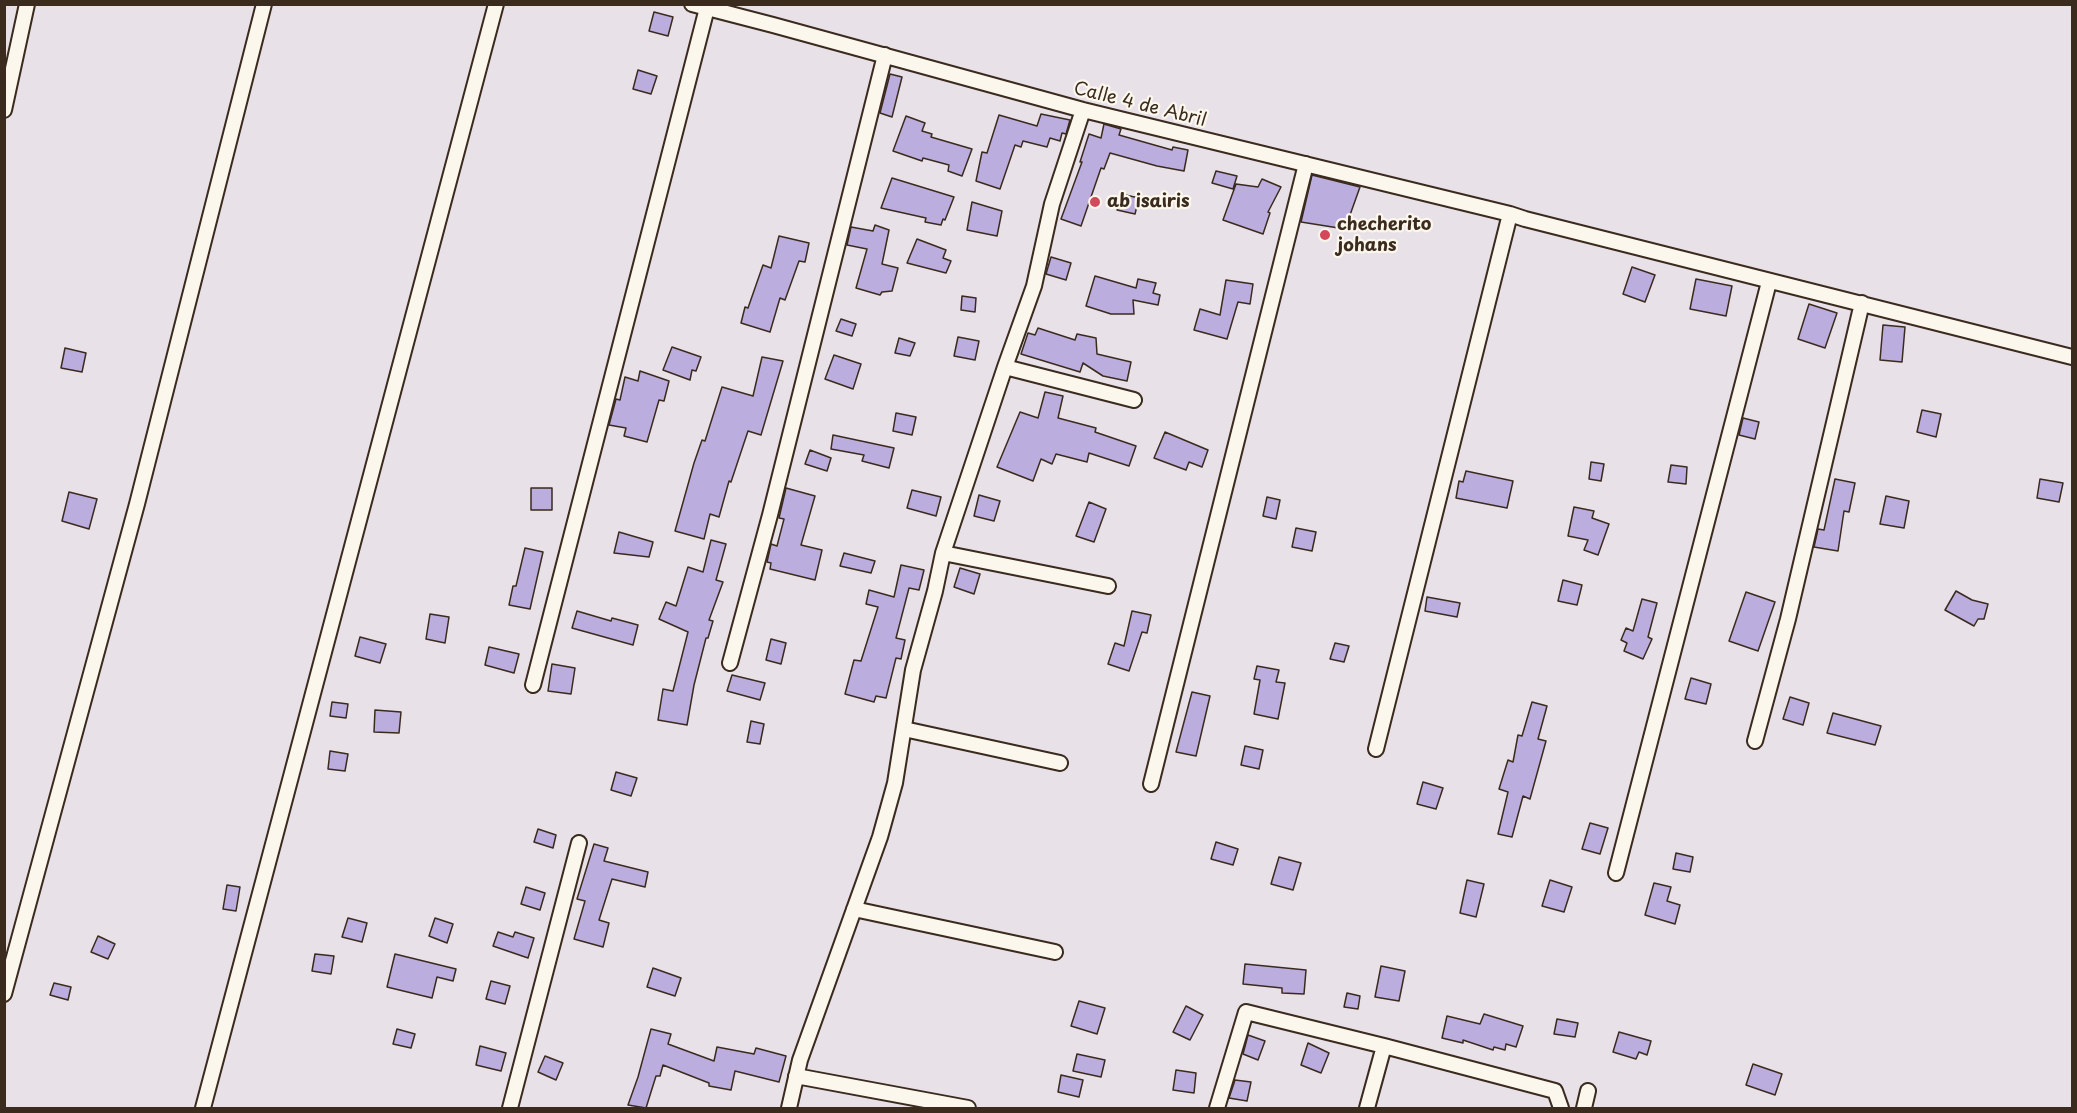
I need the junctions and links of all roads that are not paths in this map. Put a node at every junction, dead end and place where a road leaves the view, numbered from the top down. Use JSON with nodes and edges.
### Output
{"nodes":[{"id":1,"x":27,"y":4,"type":"edge"},
{"id":2,"x":264,"y":4,"type":"edge"},
{"id":3,"x":496,"y":4,"type":"edge"},
{"id":4,"x":692,"y":4,"type":"edge"},
{"id":5,"x":707,"y":8,"type":"junction"},
{"id":6,"x":885,"y":56,"type":"junction"},
{"id":7,"x":4,"y":110,"type":"edge"},
{"id":8,"x":1083,"y":110,"type":"junction"},
{"id":9,"x":1306,"y":164,"type":"junction"},
{"id":10,"x":1510,"y":214,"type":"junction"},
{"id":11,"x":1769,"y":282,"type":"junction"},
{"id":12,"x":1862,"y":303,"type":"junction"},
{"id":13,"x":2073,"y":357,"type":"edge"},
{"id":14,"x":1005,"y":367,"type":"junction"},
{"id":15,"x":1134,"y":400,"type":"dead end"},
{"id":16,"x":943,"y":553,"type":"junction"},
{"id":17,"x":1108,"y":586,"type":"dead end"},
{"id":18,"x":730,"y":663,"type":"dead end"},
{"id":19,"x":533,"y":685,"type":"dead end"},
{"id":20,"x":904,"y":729,"type":"junction"},
{"id":21,"x":1755,"y":741,"type":"dead end"},
{"id":22,"x":1376,"y":749,"type":"dead end"},
{"id":23,"x":1060,"y":763,"type":"dead end"},
{"id":24,"x":1151,"y":784,"type":"dead end"},
{"id":25,"x":579,"y":843,"type":"dead end"},
{"id":26,"x":1616,"y":873,"type":"dead end"},
{"id":27,"x":854,"y":909,"type":"junction"},
{"id":28,"x":1055,"y":952,"type":"dead end"},
{"id":29,"x":4,"y":994,"type":"edge"},
{"id":30,"x":1384,"y":1046,"type":"junction"},
{"id":31,"x":796,"y":1076,"type":"junction"},
{"id":32,"x":1588,"y":1091,"type":"dead end"},
{"id":33,"x":203,"y":1108,"type":"edge"},
{"id":34,"x":510,"y":1108,"type":"edge"},
{"id":35,"x":789,"y":1108,"type":"edge"},
{"id":36,"x":968,"y":1108,"type":"edge"},
{"id":37,"x":1217,"y":1108,"type":"edge"},
{"id":38,"x":1367,"y":1108,"type":"edge"},
{"id":39,"x":1561,"y":1108,"type":"edge"},
{"id":40,"x":1584,"y":1108,"type":"edge"}],
"edges":[{"from":1,"to":7,"type":"street"},
{"from":2,"to":29,"type":"street"},
{"from":3,"to":33,"type":"street"},
{"from":4,"to":5,"type":"street","name":"Calle 4 de Abril"},
{"from":5,"to":6,"type":"street","name":"Calle 4 de Abril"},
{"from":5,"to":19,"type":"street"},
{"from":6,"to":8,"type":"street","name":"Calle 4 de Abril"},
{"from":6,"to":18,"type":"street"},
{"from":8,"to":9,"type":"street","name":"Calle 4 de Abril"},
{"from":8,"to":14,"type":"street"},
{"from":9,"to":10,"type":"street","name":"Calle 4 de Abril"},
{"from":9,"to":24,"type":"street"},
{"from":10,"to":11,"type":"street","name":"Calle 4 de Abril"},
{"from":10,"to":22,"type":"street"},
{"from":11,"to":12,"type":"street","name":"Calle 4 de Abril"},
{"from":11,"to":26,"type":"street"},
{"from":12,"to":13,"type":"street","name":"Calle 4 de Abril"},
{"from":12,"to":21,"type":"street"},
{"from":14,"to":15,"type":"street"},
{"from":14,"to":16,"type":"street"},
{"from":16,"to":17,"type":"street"},
{"from":16,"to":20,"type":"street"},
{"from":20,"to":23,"type":"street"},
{"from":20,"to":27,"type":"street"},
{"from":25,"to":34,"type":"street"},
{"from":27,"to":28,"type":"street"},
{"from":27,"to":31,"type":"street"},
{"from":30,"to":37,"type":"street"},
{"from":30,"to":38,"type":"street"},
{"from":30,"to":39,"type":"street"},
{"from":31,"to":35,"type":"street"},
{"from":31,"to":36,"type":"street"},
{"from":32,"to":40,"type":"street"}]}
